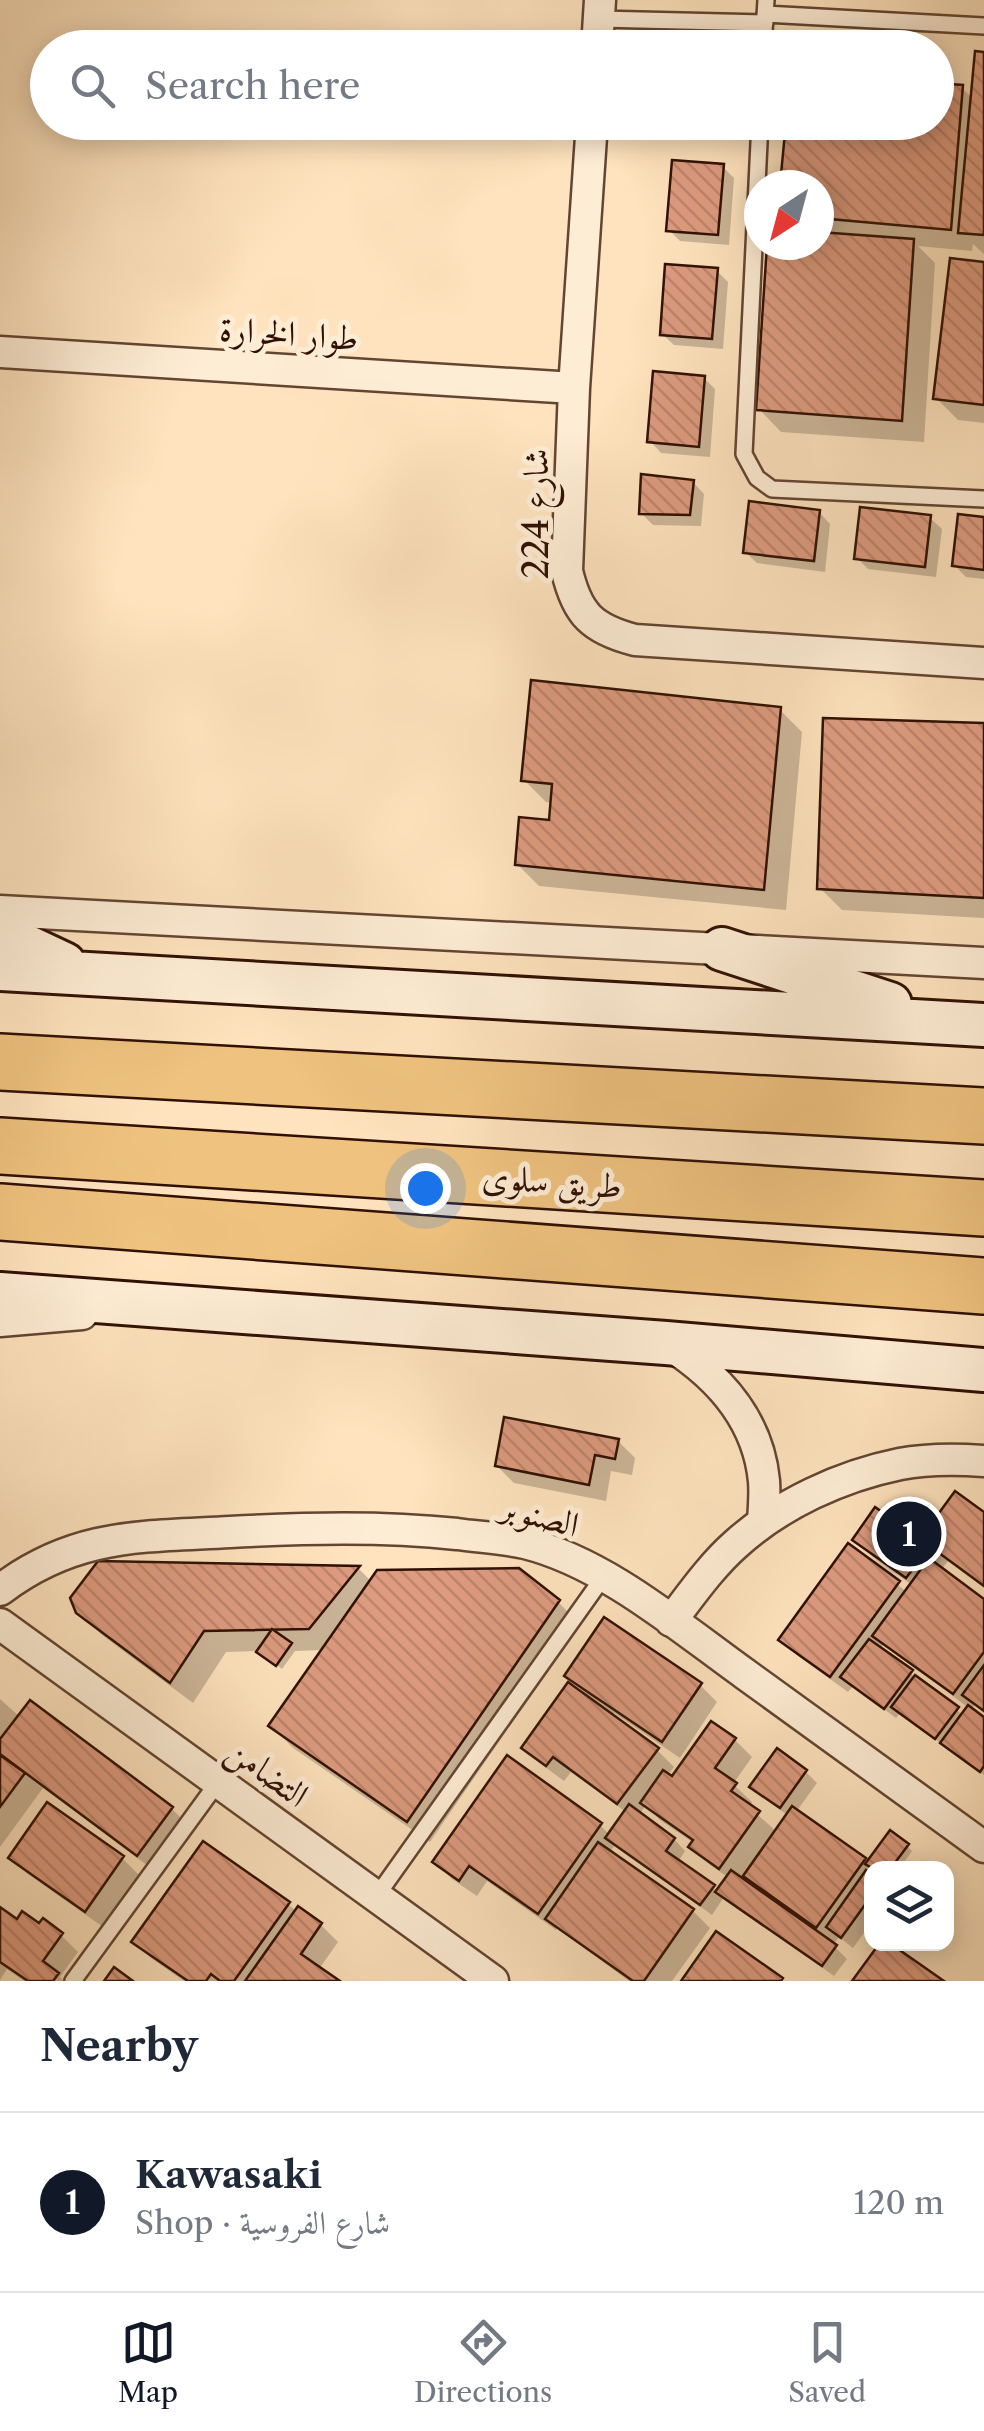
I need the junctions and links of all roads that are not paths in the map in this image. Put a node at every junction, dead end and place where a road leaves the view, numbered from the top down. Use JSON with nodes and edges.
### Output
{"nodes":[{"id":1,"x":765,"y":12,"type":"edge"},
{"id":2,"x":599,"y":22,"type":"edge"},
{"id":3,"x":984,"y":26,"type":"edge"},
{"id":4,"x":591,"y":140,"type":"edge"},
{"id":5,"x":759,"y":140,"type":"edge"},
{"id":6,"x":0,"y":352,"type":"edge"},
{"id":7,"x":574,"y":388,"type":"junction"},
{"id":8,"x":984,"y":499,"type":"edge"},
{"id":9,"x":984,"y":663,"type":"edge"},
{"id":10,"x":0,"y":911,"type":"edge"},
{"id":11,"x":0,"y":934,"type":"edge"},
{"id":12,"x":722,"y":950,"type":"junction"},
{"id":13,"x":984,"y":964,"type":"edge"},
{"id":14,"x":0,"y":969,"type":"edge"},
{"id":15,"x":82,"y":973,"type":"junction"},
{"id":16,"x":966,"y":1024,"type":"edge"},
{"id":17,"x":0,"y":1062,"type":"edge"},
{"id":18,"x":984,"y":1116,"type":"edge"},
{"id":19,"x":0,"y":1146,"type":"edge"},
{"id":20,"x":984,"y":1208,"type":"edge"},
{"id":21,"x":0,"y":1212,"type":"edge"},
{"id":22,"x":984,"y":1286,"type":"edge"},
{"id":23,"x":0,"y":1294,"type":"edge"},
{"id":24,"x":163,"y":1306,"type":"junction"},
{"id":25,"x":0,"y":1320,"type":"edge"},
{"id":26,"x":666,"y":1343,"type":"junction"},
{"id":27,"x":984,"y":1370,"type":"edge"},
{"id":28,"x":984,"y":1461,"type":"edge"},
{"id":29,"x":763,"y":1521,"type":"junction"},
{"id":30,"x":604,"y":1576,"type":"junction"},
{"id":31,"x":0,"y":1590,"type":"edge"},
{"id":32,"x":671,"y":1621,"type":"junction"},
{"id":33,"x":0,"y":1624,"type":"edge"},
{"id":34,"x":218,"y":1782,"type":"junction"},
{"id":35,"x":984,"y":1847,"type":"edge"},
{"id":36,"x":376,"y":1896,"type":"junction"},
{"id":37,"x":73,"y":1981,"type":"edge"},
{"id":38,"x":492,"y":1981,"type":"edge"}],
"edges":[{"from":1,"to":2,"type":"lane"},
{"from":1,"to":3,"type":"lane"},
{"from":4,"to":7,"type":"street","name":"شارع 224"},
{"from":5,"to":8,"type":"lane"},
{"from":6,"to":7,"type":"street","name":"طوار الخرارة"},
{"from":7,"to":9,"type":"street","name":"شارع 224"},
{"from":10,"to":12,"type":"street"},
{"from":11,"to":15,"type":"main road"},
{"from":12,"to":13,"type":"street"},
{"from":12,"to":16,"type":"main road"},
{"from":14,"to":15,"type":"main road"},
{"from":15,"to":16,"type":"main road"},
{"from":17,"to":18,"type":"highway"},
{"from":19,"to":20,"type":"highway","name":"طريق سلوى"},
{"from":21,"to":22,"type":"highway"},
{"from":23,"to":24,"type":"main road"},
{"from":24,"to":25,"type":"street"},
{"from":24,"to":26,"type":"main road"},
{"from":26,"to":27,"type":"main road"},
{"from":26,"to":29,"type":"street"},
{"from":28,"to":29,"type":"street"},
{"from":29,"to":32,"type":"street"},
{"from":30,"to":31,"type":"street","name":"الصنوبر"},
{"from":30,"to":32,"type":"street","name":"الصنوبر"},
{"from":30,"to":36,"type":"lane"},
{"from":32,"to":35,"type":"street","name":"الصنوبر"},
{"from":33,"to":34,"type":"street","name":"التضامن"},
{"from":34,"to":36,"type":"street","name":"التضامن"},
{"from":34,"to":37,"type":"lane"},
{"from":36,"to":38,"type":"street","name":"التضامن"}]}
